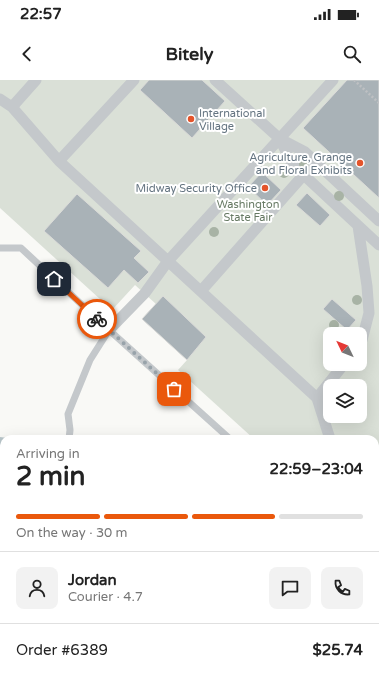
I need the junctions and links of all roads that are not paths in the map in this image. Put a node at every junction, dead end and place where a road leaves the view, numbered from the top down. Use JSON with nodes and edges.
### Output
{"nodes":[{"id":1,"x":36,"y":80,"type":"edge"},
{"id":2,"x":134,"y":80,"type":"edge"},
{"id":3,"x":215,"y":80,"type":"edge"},
{"id":4,"x":333,"y":80,"type":"edge"},
{"id":5,"x":0,"y":99,"type":"edge"},
{"id":6,"x":12,"y":107,"type":"junction"},
{"id":7,"x":280,"y":139,"type":"junction"},
{"id":8,"x":59,"y":161,"type":"junction"},
{"id":9,"x":315,"y":162,"type":"junction"},
{"id":10,"x":304,"y":175,"type":"junction"},
{"id":11,"x":379,"y":221,"type":"edge"},
{"id":12,"x":358,"y":226,"type":"junction"},
{"id":13,"x":379,"y":245,"type":"edge"},
{"id":14,"x":0,"y":248,"type":"edge"},
{"id":15,"x":168,"y":261,"type":"junction"},
{"id":16,"x":200,"y":291,"type":"junction"},
{"id":17,"x":365,"y":327,"type":"edge"},
{"id":18,"x":109,"y":330,"type":"junction"},
{"id":19,"x":338,"y":371,"type":"edge"},
{"id":20,"x":317,"y":398,"type":"junction"},
{"id":21,"x":69,"y":435,"type":"edge"},
{"id":22,"x":226,"y":435,"type":"edge"},
{"id":23,"x":329,"y":435,"type":"edge"}],
"edges":[{"from":1,"to":6,"type":"street"},
{"from":2,"to":8,"type":"street"},
{"from":3,"to":7,"type":"street"},
{"from":4,"to":7,"type":"street"},
{"from":5,"to":6,"type":"street"},
{"from":6,"to":8,"type":"street"},
{"from":7,"to":9,"type":"street"},
{"from":7,"to":10,"type":"street"},
{"from":7,"to":15,"type":"street"},
{"from":8,"to":15,"type":"street"},
{"from":9,"to":10,"type":"street"},
{"from":9,"to":11,"type":"street"},
{"from":10,"to":12,"type":"street"},
{"from":10,"to":16,"type":"street"},
{"from":12,"to":13,"type":"street"},
{"from":12,"to":17,"type":"street"},
{"from":14,"to":18,"type":"lane"},
{"from":15,"to":16,"type":"street"},
{"from":15,"to":18,"type":"street"},
{"from":16,"to":20,"type":"street"},
{"from":18,"to":21,"type":"lane"},
{"from":18,"to":22,"type":"lane"},
{"from":19,"to":20,"type":"street"},
{"from":20,"to":23,"type":"street"}]}
